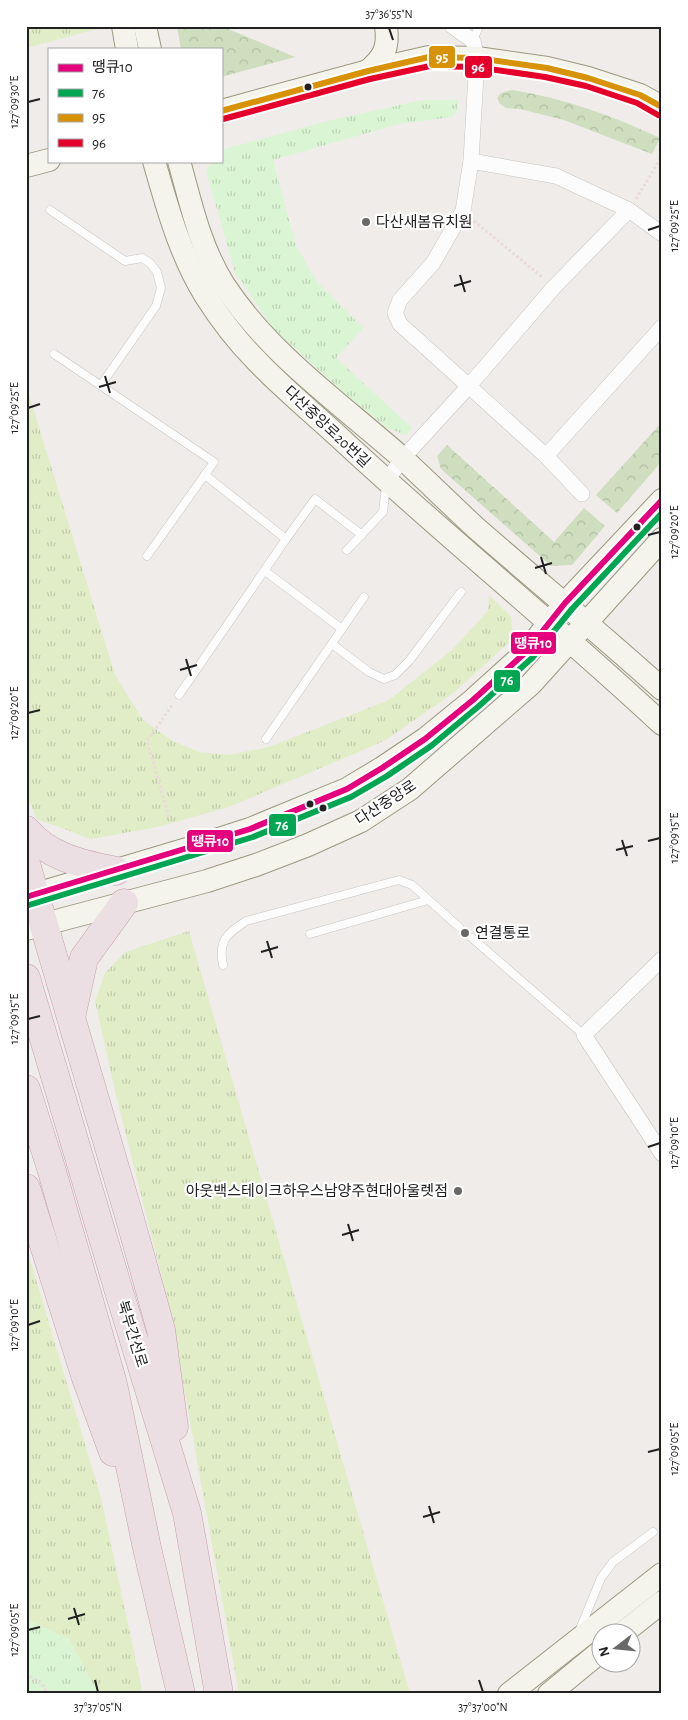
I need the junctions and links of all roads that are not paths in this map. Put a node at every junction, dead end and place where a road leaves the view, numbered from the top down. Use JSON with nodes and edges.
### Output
{"nodes":[{"id":1,"x":123,"y":26,"type":"edge"},
{"id":2,"x":145,"y":26,"type":"edge"},
{"id":3,"x":386,"y":26,"type":"edge"},
{"id":4,"x":452,"y":26,"type":"edge"},
{"id":5,"x":479,"y":26,"type":"edge"},
{"id":6,"x":127,"y":48,"type":"edge"},
{"id":7,"x":150,"y":48,"type":"edge"},
{"id":8,"x":475,"y":50,"type":"junction"},
{"id":9,"x":368,"y":71,"type":"junction"},
{"id":10,"x":662,"y":107,"type":"edge"},
{"id":11,"x":222,"y":111,"type":"edge"},
{"id":12,"x":48,"y":160,"type":"edge"},
{"id":13,"x":471,"y":161,"type":"junction"},
{"id":14,"x":154,"y":162,"type":"edge"},
{"id":15,"x":179,"y":162,"type":"edge"},
{"id":16,"x":26,"y":166,"type":"edge"},
{"id":17,"x":50,"y":210,"type":"dead end"},
{"id":18,"x":629,"y":210,"type":"junction"},
{"id":19,"x":662,"y":234,"type":"edge"},
{"id":20,"x":662,"y":327,"type":"edge"},
{"id":21,"x":54,"y":354,"type":"dead end"},
{"id":22,"x":101,"y":385,"type":"junction"},
{"id":23,"x":468,"y":387,"type":"junction"},
{"id":24,"x":546,"y":456,"type":"junction"},
{"id":25,"x":402,"y":459,"type":"junction"},
{"id":26,"x":205,"y":475,"type":"junction"},
{"id":27,"x":386,"y":482,"type":"junction"},
{"id":28,"x":582,"y":494,"type":"dead end"},
{"id":29,"x":662,"y":500,"type":"edge"},
{"id":30,"x":362,"y":535,"type":"junction"},
{"id":31,"x":286,"y":539,"type":"junction"},
{"id":32,"x":662,"y":539,"type":"edge"},
{"id":33,"x":347,"y":550,"type":"dead end"},
{"id":34,"x":147,"y":556,"type":"dead end"},
{"id":35,"x":264,"y":571,"type":"junction"},
{"id":36,"x":462,"y":592,"type":"dead end"},
{"id":37,"x":364,"y":597,"type":"dead end"},
{"id":38,"x":565,"y":603,"type":"junction"},
{"id":39,"x":549,"y":623,"type":"junction"},
{"id":40,"x":586,"y":624,"type":"junction"},
{"id":41,"x":342,"y":629,"type":"junction"},
{"id":42,"x":570,"y":640,"type":"junction"},
{"id":43,"x":332,"y":644,"type":"junction"},
{"id":44,"x":662,"y":688,"type":"edge"},
{"id":45,"x":179,"y":695,"type":"road end"},
{"id":46,"x":662,"y":724,"type":"edge"},
{"id":47,"x":266,"y":739,"type":"dead end"},
{"id":48,"x":26,"y":830,"type":"edge"},
{"id":49,"x":26,"y":864,"type":"edge"},
{"id":50,"x":116,"y":871,"type":"junction"},
{"id":51,"x":31,"y":896,"type":"edge"},
{"id":52,"x":428,"y":900,"type":"junction"},
{"id":53,"x":124,"y":903,"type":"junction"},
{"id":54,"x":35,"y":927,"type":"edge"},
{"id":55,"x":459,"y":927,"type":"dead end"},
{"id":56,"x":310,"y":934,"type":"dead end"},
{"id":57,"x":472,"y":938,"type":"dead end"},
{"id":58,"x":662,"y":959,"type":"edge"},
{"id":59,"x":222,"y":965,"type":"dead end"},
{"id":60,"x":26,"y":978,"type":"edge"},
{"id":61,"x":71,"y":1020,"type":"junction"},
{"id":62,"x":584,"y":1035,"type":"junction"},
{"id":63,"x":26,"y":1089,"type":"edge"},
{"id":64,"x":662,"y":1154,"type":"edge"},
{"id":65,"x":26,"y":1188,"type":"edge"},
{"id":66,"x":187,"y":1513,"type":"junction"},
{"id":67,"x":653,"y":1532,"type":"dead end"},
{"id":68,"x":147,"y":1548,"type":"junction"},
{"id":69,"x":662,"y":1574,"type":"edge"},
{"id":70,"x":662,"y":1602,"type":"edge"},
{"id":71,"x":637,"y":1622,"type":"edge"},
{"id":72,"x":575,"y":1641,"type":"junction"},
{"id":73,"x":590,"y":1660,"type":"edge"},
{"id":74,"x":181,"y":1694,"type":"edge"},
{"id":75,"x":219,"y":1694,"type":"edge"},
{"id":76,"x":509,"y":1694,"type":"edge"},
{"id":77,"x":549,"y":1694,"type":"edge"}],
"edges":[{"from":1,"to":6,"type":"street"},
{"from":2,"to":7,"type":"street"},
{"from":3,"to":9,"type":"street"},
{"from":4,"to":8,"type":"street"},
{"from":5,"to":8,"type":"lane"},
{"from":8,"to":9,"type":"street"},
{"from":8,"to":10,"type":"street"},
{"from":8,"to":13,"type":"street"},
{"from":9,"to":11,"type":"street"},
{"from":12,"to":16,"type":"street"},
{"from":13,"to":18,"type":"street"},
{"from":13,"to":23,"type":"street"},
{"from":14,"to":27,"type":"street","name":"다산중앙로20번길"},
{"from":15,"to":25,"type":"street","name":"다산중앙로20번길"},
{"from":17,"to":22,"type":"lane"},
{"from":18,"to":19,"type":"street"},
{"from":18,"to":23,"type":"street"},
{"from":20,"to":24,"type":"street"},
{"from":21,"to":22,"type":"lane"},
{"from":22,"to":26,"type":"lane"},
{"from":23,"to":24,"type":"street"},
{"from":23,"to":25,"type":"street"},
{"from":24,"to":28,"type":"street"},
{"from":25,"to":27,"type":"street"},
{"from":25,"to":38,"type":"street","name":"다산중앙로20번길"},
{"from":26,"to":31,"type":"lane"},
{"from":26,"to":34,"type":"lane"},
{"from":27,"to":30,"type":"lane"},
{"from":27,"to":39,"type":"street","name":"다산중앙로20번길"},
{"from":29,"to":38,"type":"street","name":"다산중앙로"},
{"from":30,"to":31,"type":"lane"},
{"from":30,"to":33,"type":"lane"},
{"from":31,"to":35,"type":"lane"},
{"from":32,"to":40,"type":"street","name":"다산중앙로"},
{"from":35,"to":41,"type":"lane"},
{"from":35,"to":45,"type":"lane"},
{"from":36,"to":43,"type":"lane"},
{"from":37,"to":41,"type":"lane"},
{"from":38,"to":39,"type":"street","name":"다산중앙로"},
{"from":38,"to":40,"type":"street","name":"다산중앙로20번길"},
{"from":39,"to":42,"type":"street","name":"다산중앙로20번길"},
{"from":39,"to":50,"type":"street","name":"다산중앙로"},
{"from":40,"to":42,"type":"street","name":"다산중앙로"},
{"from":40,"to":44,"type":"street","name":"다산중앙로20번길"},
{"from":41,"to":43,"type":"lane"},
{"from":42,"to":46,"type":"street","name":"다산중앙로20번길"},
{"from":42,"to":53,"type":"street","name":"다산중앙로"},
{"from":43,"to":47,"type":"lane"},
{"from":48,"to":50,"type":"highway"},
{"from":49,"to":51,"type":"highway"},
{"from":50,"to":51,"type":"street","name":"다산중앙로"},
{"from":51,"to":54,"type":"highway"},
{"from":52,"to":55,"type":"lane"},
{"from":52,"to":56,"type":"lane"},
{"from":52,"to":59,"type":"lane"},
{"from":53,"to":54,"type":"street","name":"다산중앙로"},
{"from":53,"to":61,"type":"highway"},
{"from":54,"to":61,"type":"highway"},
{"from":57,"to":62,"type":"lane"},
{"from":58,"to":62,"type":"street"},
{"from":60,"to":66,"type":"highway","name":"북부간선로"},
{"from":61,"to":66,"type":"highway"},
{"from":62,"to":64,"type":"street"},
{"from":63,"to":68,"type":"highway","name":"북부간선로"},
{"from":65,"to":68,"type":"highway"},
{"from":66,"to":75,"type":"highway","name":"북부간선로"},
{"from":67,"to":72,"type":"lane"},
{"from":68,"to":74,"type":"highway","name":"북부간선로"},
{"from":69,"to":72,"type":"street"},
{"from":70,"to":71,"type":"street"},
{"from":72,"to":76,"type":"street"},
{"from":73,"to":77,"type":"street"}]}
